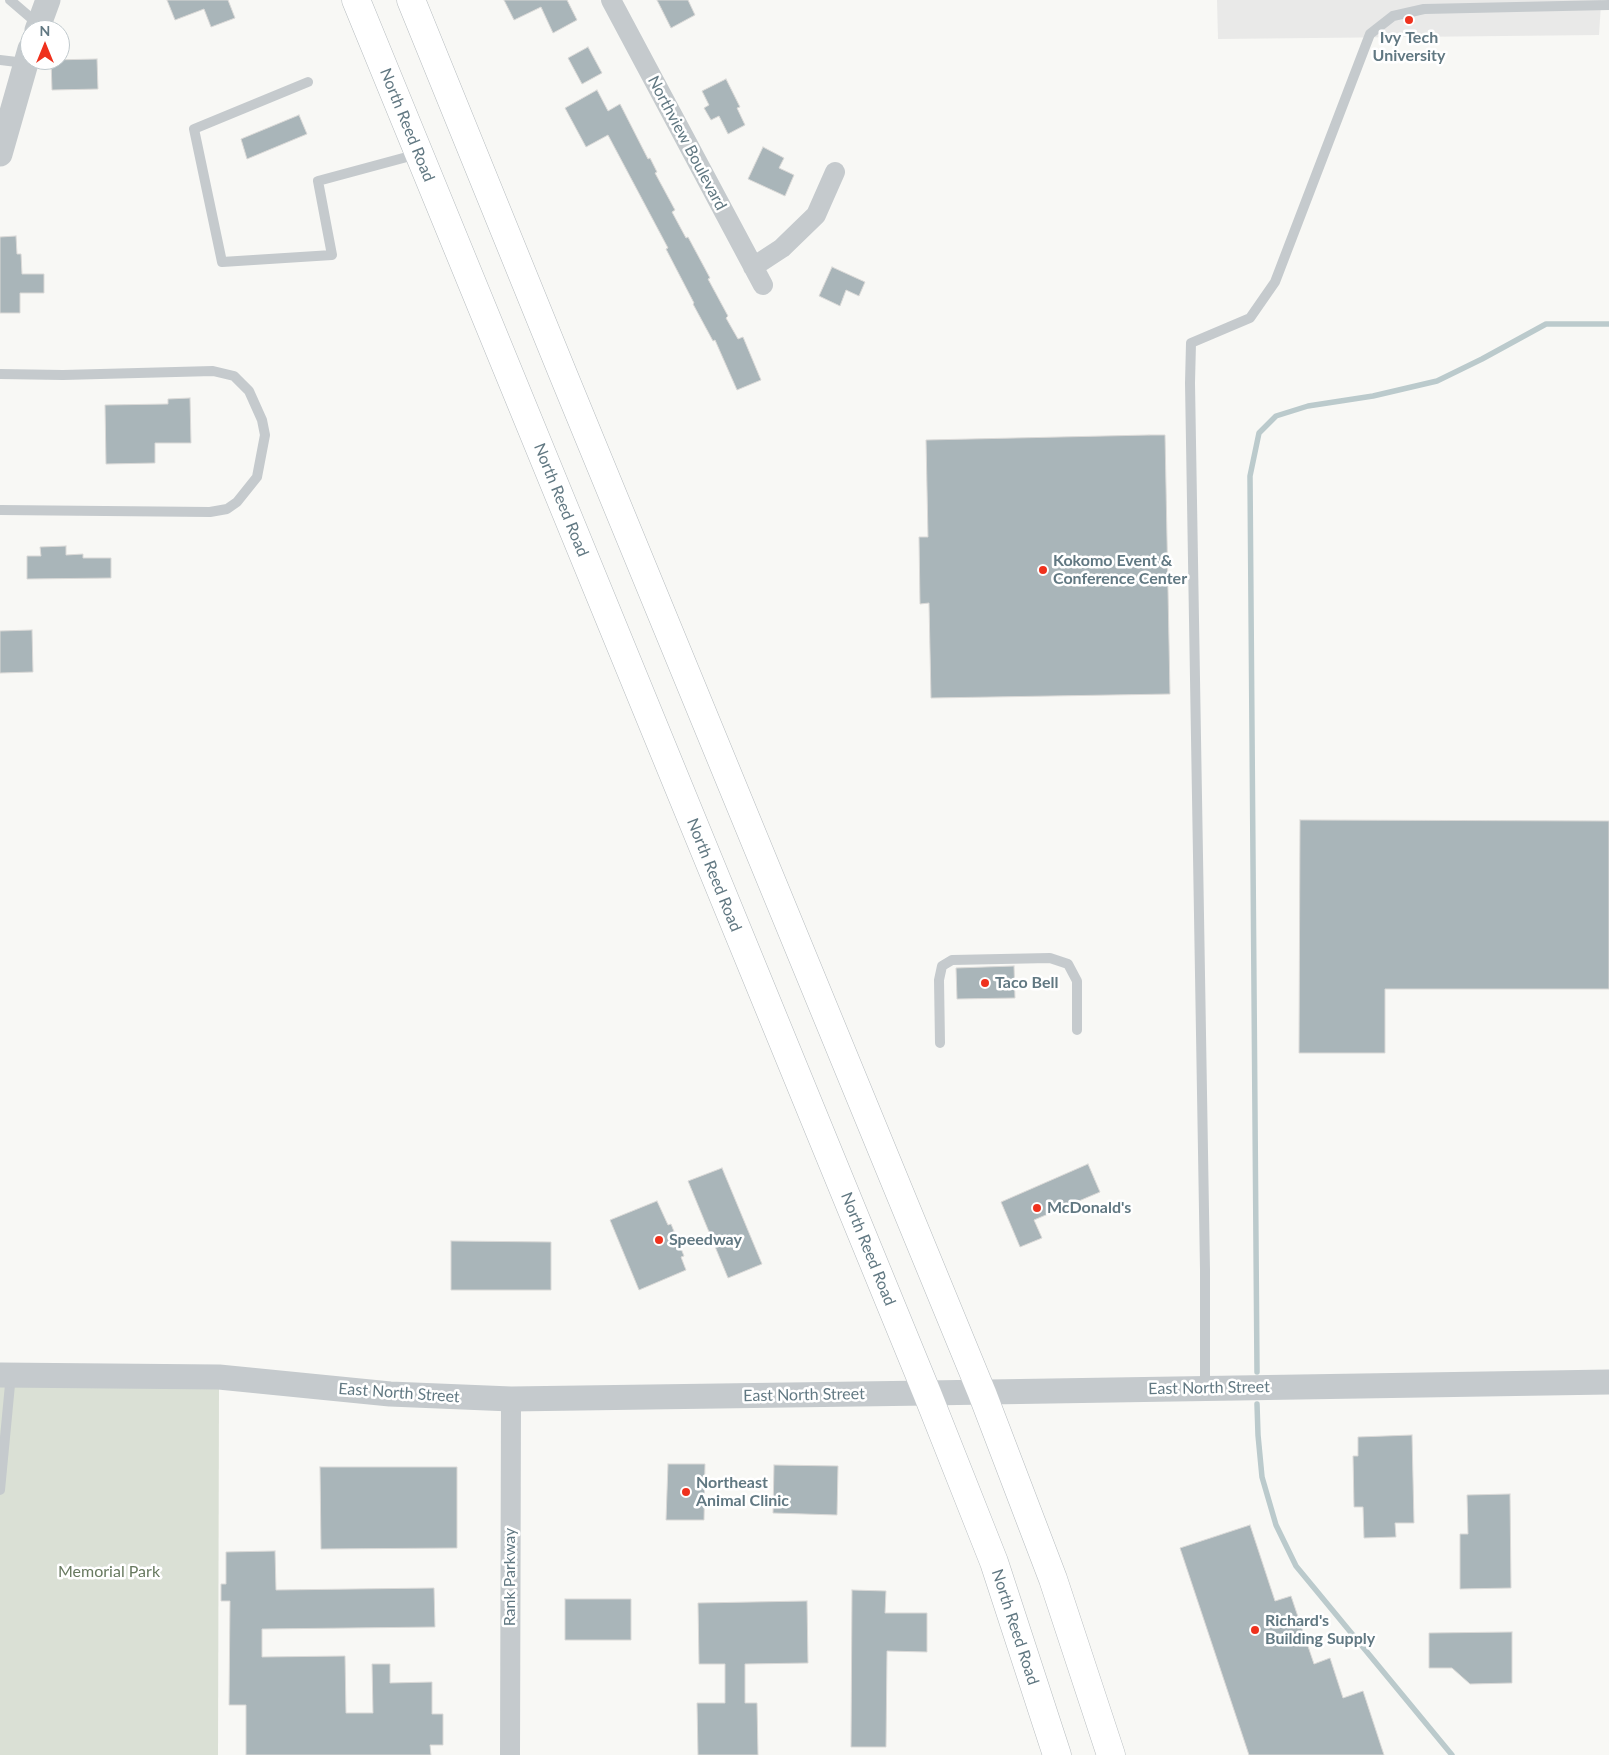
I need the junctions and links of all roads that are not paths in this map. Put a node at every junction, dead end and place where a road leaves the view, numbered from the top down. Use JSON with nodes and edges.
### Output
{"nodes":[{"id":1,"x":10,"y":0,"type":"edge"},
{"id":2,"x":48,"y":0,"type":"edge"},
{"id":3,"x":356,"y":0,"type":"edge"},
{"id":4,"x":411,"y":0,"type":"edge"},
{"id":5,"x":611,"y":0,"type":"edge"},
{"id":6,"x":1604,"y":3,"type":"edge"},
{"id":7,"x":31,"y":20,"type":"edge"},
{"id":8,"x":41,"y":20,"type":"edge"},
{"id":9,"x":20,"y":57,"type":"edge"},
{"id":10,"x":0,"y":60,"type":"edge"},
{"id":11,"x":24,"y":70,"type":"edge"},
{"id":12,"x":308,"y":82,"type":"dead end"},
{"id":13,"x":0,"y":154,"type":"edge"},
{"id":14,"x":419,"y":154,"type":"junction"},
{"id":15,"x":836,"y":172,"type":"dead end"},
{"id":16,"x":753,"y":267,"type":"junction"},
{"id":17,"x":762,"y":285,"type":"dead end"},
{"id":18,"x":0,"y":374,"type":"edge"},
{"id":19,"x":0,"y":510,"type":"edge"},
{"id":20,"x":1077,"y":1030,"type":"dead end"},
{"id":21,"x":940,"y":1043,"type":"dead end"},
{"id":22,"x":6,"y":1375,"type":"edge"},
{"id":23,"x":1609,"y":1382,"type":"edge"},
{"id":24,"x":1205,"y":1388,"type":"junction"},
{"id":25,"x":982,"y":1393,"type":"junction"},
{"id":26,"x":927,"y":1394,"type":"junction"},
{"id":27,"x":511,"y":1398,"type":"junction"},
{"id":28,"x":0,"y":1490,"type":"edge"},
{"id":29,"x":510,"y":1755,"type":"edge"},
{"id":30,"x":1058,"y":1755,"type":"edge"},
{"id":31,"x":1111,"y":1755,"type":"edge"}],
"edges":[{"from":1,"to":7,"type":"lane"},
{"from":2,"to":8,"type":"street"},
{"from":3,"to":14,"type":"main road","name":"North Reed Road"},
{"from":4,"to":25,"type":"main road"},
{"from":5,"to":16,"type":"street","name":"Northview Boulevard"},
{"from":6,"to":24,"type":"lane"},
{"from":9,"to":10,"type":"lane"},
{"from":11,"to":13,"type":"street"},
{"from":12,"to":14,"type":"lane"},
{"from":14,"to":26,"type":"main road","name":"North Reed Road"},
{"from":15,"to":16,"type":"street"},
{"from":16,"to":17,"type":"street","name":"Northview Boulevard"},
{"from":18,"to":19,"type":"lane"},
{"from":20,"to":21,"type":"lane"},
{"from":22,"to":27,"type":"street","name":"East North Street"},
{"from":22,"to":28,"type":"lane"},
{"from":23,"to":24,"type":"street","name":"East North Street"},
{"from":24,"to":25,"type":"street","name":"East North Street"},
{"from":25,"to":26,"type":"street","name":"East North Street"},
{"from":25,"to":31,"type":"main road"},
{"from":26,"to":27,"type":"street","name":"East North Street"},
{"from":26,"to":30,"type":"main road","name":"North Reed Road"},
{"from":27,"to":29,"type":"street","name":"Rank Parkway"}]}
